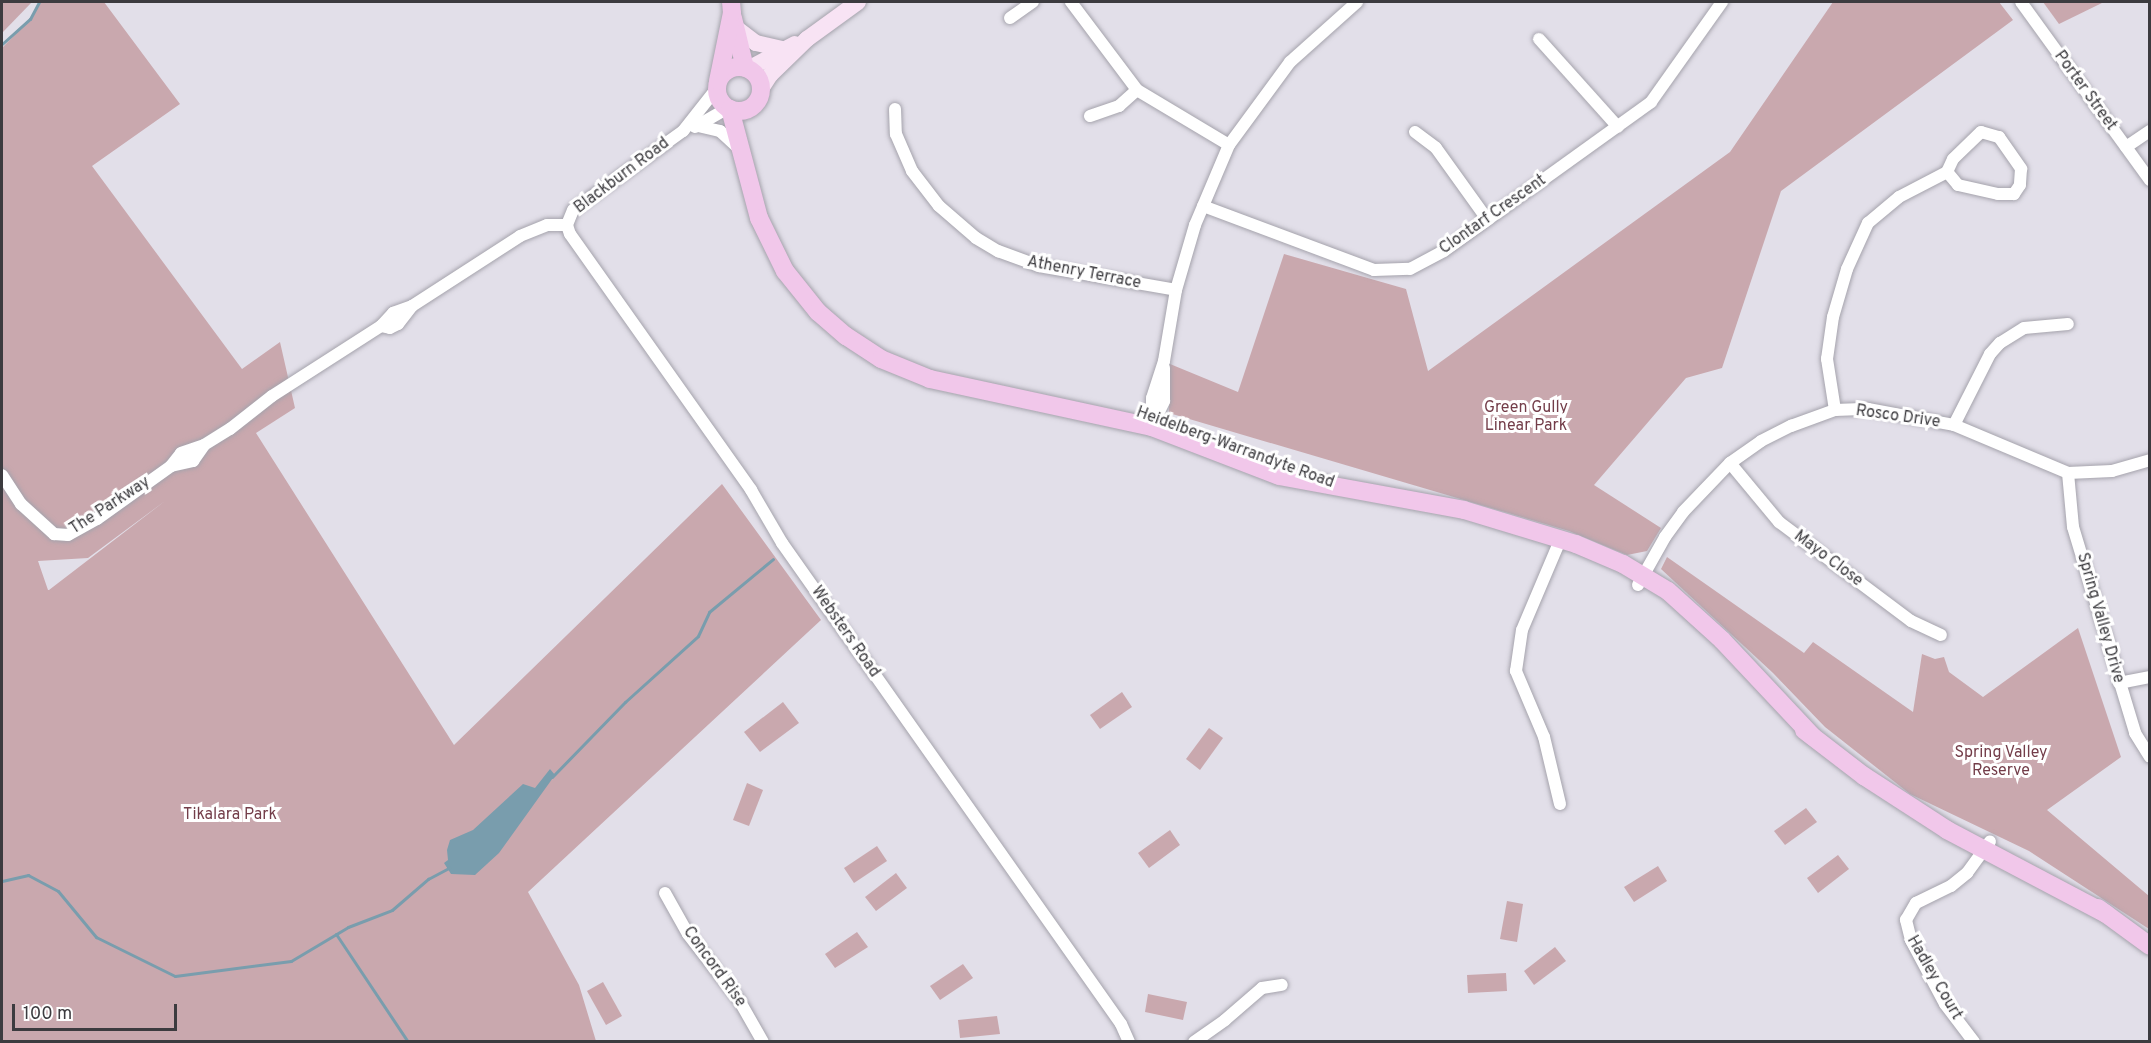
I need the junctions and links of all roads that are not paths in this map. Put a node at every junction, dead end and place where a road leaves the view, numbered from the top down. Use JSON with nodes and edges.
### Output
{"nodes":[{"id":1,"x":858,"y":2,"type":"edge"},
{"id":2,"x":1033,"y":2,"type":"edge"},
{"id":3,"x":1071,"y":2,"type":"edge"},
{"id":4,"x":1357,"y":2,"type":"edge"},
{"id":5,"x":1722,"y":2,"type":"edge"},
{"id":6,"x":2021,"y":2,"type":"edge"},
{"id":7,"x":733,"y":14,"type":"edge"},
{"id":8,"x":1010,"y":18,"type":"dead end"},
{"id":9,"x":807,"y":39,"type":"junction"},
{"id":10,"x":1539,"y":39,"type":"dead end"},
{"id":11,"x":783,"y":49,"type":"junction"},
{"id":12,"x":747,"y":69,"type":"junction"},
{"id":13,"x":717,"y":85,"type":"junction"},
{"id":14,"x":1137,"y":90,"type":"junction"},
{"id":15,"x":758,"y":97,"type":"junction"},
{"id":16,"x":729,"y":109,"type":"junction"},
{"id":17,"x":895,"y":109,"type":"dead end"},
{"id":18,"x":1090,"y":116,"type":"dead end"},
{"id":19,"x":698,"y":126,"type":"junction"},
{"id":20,"x":1618,"y":127,"type":"junction"},
{"id":21,"x":682,"y":131,"type":"junction"},
{"id":22,"x":2150,"y":131,"type":"edge"},
{"id":23,"x":1415,"y":132,"type":"dead end"},
{"id":24,"x":1229,"y":145,"type":"junction"},
{"id":25,"x":2126,"y":147,"type":"junction"},
{"id":26,"x":746,"y":161,"type":"junction"},
{"id":27,"x":1947,"y":172,"type":"junction"},
{"id":28,"x":2150,"y":180,"type":"edge"},
{"id":29,"x":1203,"y":206,"type":"junction"},
{"id":30,"x":1487,"y":219,"type":"junction"},
{"id":31,"x":567,"y":225,"type":"junction"},
{"id":32,"x":1176,"y":290,"type":"junction"},
{"id":33,"x":2068,"y":324,"type":"dead end"},
{"id":34,"x":1835,"y":411,"type":"junction"},
{"id":35,"x":1154,"y":419,"type":"junction"},
{"id":36,"x":1954,"y":425,"type":"junction"},
{"id":37,"x":2150,"y":460,"type":"edge"},
{"id":38,"x":1730,"y":463,"type":"junction"},
{"id":39,"x":2068,"y":473,"type":"junction"},
{"id":40,"x":2,"y":475,"type":"edge"},
{"id":41,"x":1559,"y":543,"type":"junction"},
{"id":42,"x":1641,"y":580,"type":"junction"},
{"id":43,"x":1941,"y":635,"type":"dead end"},
{"id":44,"x":2150,"y":677,"type":"edge"},
{"id":45,"x":2119,"y":683,"type":"junction"},
{"id":46,"x":2150,"y":757,"type":"edge"},
{"id":47,"x":1560,"y":804,"type":"dead end"},
{"id":48,"x":1987,"y":845,"type":"junction"},
{"id":49,"x":665,"y":893,"type":"dead end"},
{"id":50,"x":2150,"y":946,"type":"edge"},
{"id":51,"x":1282,"y":985,"type":"dead end"},
{"id":52,"x":1128,"y":1040,"type":"edge"},
{"id":53,"x":763,"y":1041,"type":"edge"},
{"id":54,"x":1194,"y":1041,"type":"edge"},
{"id":55,"x":1974,"y":1041,"type":"edge"}],
"edges":[{"from":1,"to":9,"type":"main road"},
{"from":2,"to":8,"type":"street"},
{"from":3,"to":14,"type":"street"},
{"from":4,"to":24,"type":"street"},
{"from":5,"to":20,"type":"street","name":"Clontarf Crescent"},
{"from":6,"to":25,"type":"street","name":"Porter Street"},
{"from":7,"to":11,"type":"main road"},
{"from":7,"to":12,"type":"main road"},
{"from":7,"to":13,"type":"main road"},
{"from":9,"to":11,"type":"main road"},
{"from":9,"to":15,"type":"main road"},
{"from":10,"to":20,"type":"street"},
{"from":11,"to":12,"type":"main road"},
{"from":12,"to":13,"type":"main road"},
{"from":12,"to":15,"type":"main road"},
{"from":13,"to":16,"type":"main road"},
{"from":13,"to":21,"type":"street","name":"Blackburn Road"},
{"from":14,"to":18,"type":"street"},
{"from":14,"to":24,"type":"street"},
{"from":15,"to":16,"type":"main road"},
{"from":15,"to":26,"type":"main road","name":"Heidelberg-Warrandyte Road"},
{"from":16,"to":19,"type":"street","name":"Blackburn Road"},
{"from":16,"to":26,"type":"main road","name":"Heidelberg-Warrandyte Road"},
{"from":17,"to":32,"type":"street","name":"Athenry Terrace"},
{"from":19,"to":21,"type":"street","name":"Blackburn Road"},
{"from":19,"to":26,"type":"street"},
{"from":20,"to":30,"type":"street","name":"Clontarf Crescent"},
{"from":21,"to":31,"type":"street","name":"Blackburn Road"},
{"from":22,"to":25,"type":"street"},
{"from":23,"to":30,"type":"street"},
{"from":24,"to":29,"type":"street"},
{"from":25,"to":28,"type":"street","name":"Porter Street"},
{"from":26,"to":35,"type":"main road","name":"Heidelberg-Warrandyte Road"},
{"from":27,"to":27,"type":"street"},
{"from":27,"to":34,"type":"street"},
{"from":29,"to":30,"type":"street","name":"Clontarf Crescent"},
{"from":29,"to":32,"type":"street"},
{"from":31,"to":40,"type":"street","name":"The Parkway"},
{"from":31,"to":52,"type":"street","name":"Websters Road"},
{"from":32,"to":35,"type":"street"},
{"from":33,"to":36,"type":"street"},
{"from":34,"to":36,"type":"street","name":"Rosco Drive"},
{"from":34,"to":38,"type":"street","name":"Rosco Drive"},
{"from":35,"to":41,"type":"main road","name":"Heidelberg-Warrandyte Road"},
{"from":36,"to":39,"type":"street","name":"Rosco Drive"},
{"from":37,"to":39,"type":"street","name":"Rosco Drive"},
{"from":38,"to":42,"type":"street","name":"Rosco Drive"},
{"from":38,"to":43,"type":"street","name":"Mayo Close"},
{"from":39,"to":45,"type":"street","name":"Spring Valley Drive"},
{"from":41,"to":42,"type":"main road","name":"Heidelberg-Warrandyte Road"},
{"from":41,"to":47,"type":"street"},
{"from":42,"to":48,"type":"main road","name":"Heidelberg-Warrandyte Road"},
{"from":44,"to":45,"type":"street"},
{"from":45,"to":46,"type":"street","name":"Spring Valley Drive"},
{"from":48,"to":50,"type":"main road","name":"Heidelberg-Warrandyte Road"},
{"from":48,"to":55,"type":"street","name":"Hadley Court"},
{"from":49,"to":53,"type":"street","name":"Concord Rise"},
{"from":51,"to":54,"type":"street"}]}
